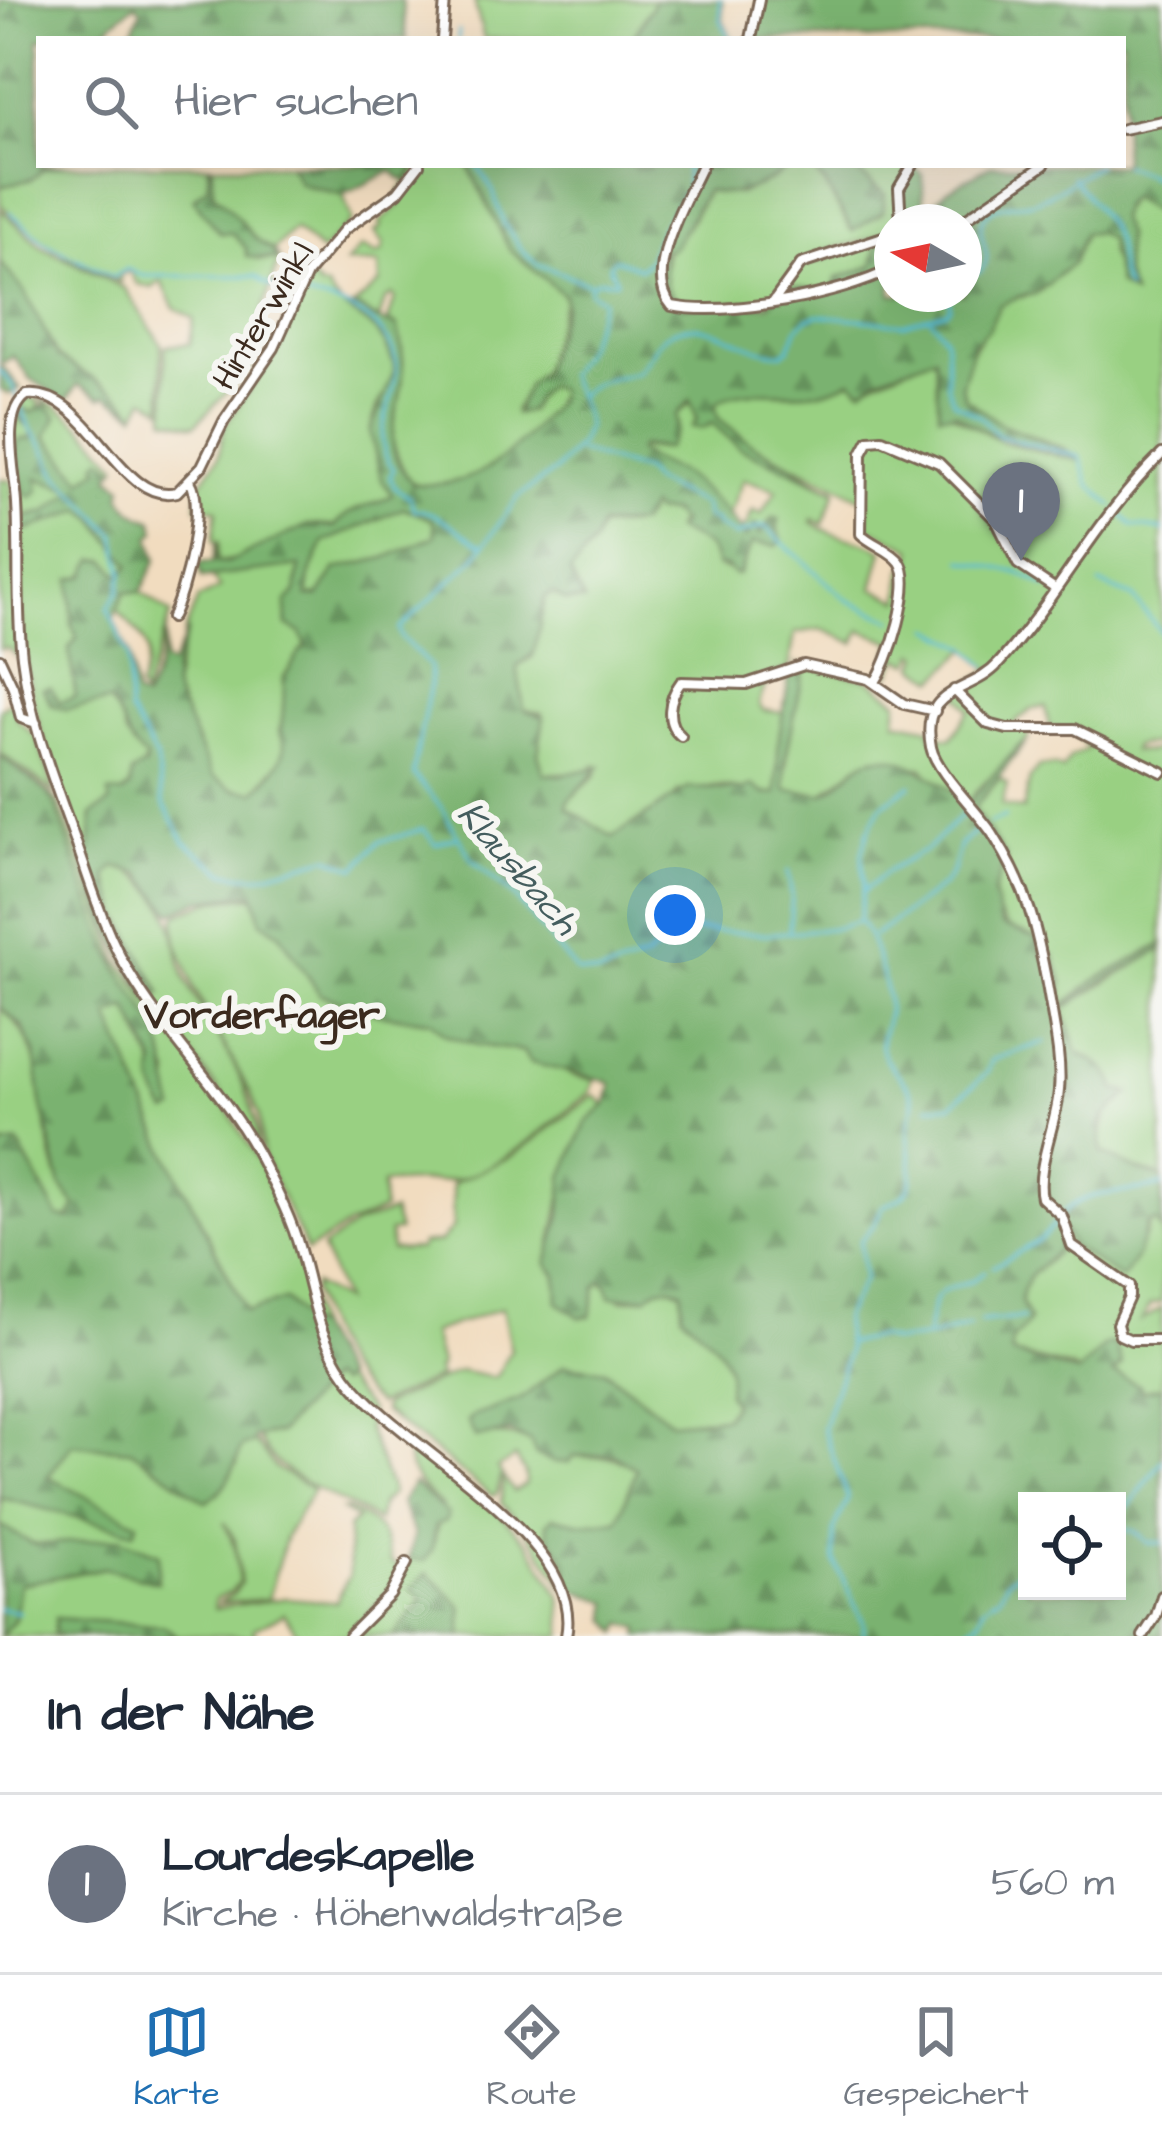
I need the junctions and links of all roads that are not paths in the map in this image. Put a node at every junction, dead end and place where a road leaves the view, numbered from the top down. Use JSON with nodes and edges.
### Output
{"nodes":[{"id":1,"x":445,"y":0,"type":"edge"},
{"id":2,"x":759,"y":0,"type":"edge"},
{"id":3,"x":442,"y":36,"type":"edge"},
{"id":4,"x":752,"y":36,"type":"edge"},
{"id":5,"x":1162,"y":121,"type":"edge"},
{"id":6,"x":1126,"y":128,"type":"edge"},
{"id":7,"x":417,"y":168,"type":"edge"},
{"id":8,"x":700,"y":168,"type":"edge"},
{"id":9,"x":911,"y":168,"type":"edge"},
{"id":10,"x":1041,"y":168,"type":"edge"},
{"id":11,"x":900,"y":204,"type":"edge"},
{"id":12,"x":982,"y":208,"type":"edge"},
{"id":13,"x":874,"y":240,"type":"edge"},
{"id":14,"x":874,"y":276,"type":"edge"},
{"id":15,"x":773,"y":302,"type":"junction"},
{"id":16,"x":1162,"y":454,"type":"edge"},
{"id":17,"x":190,"y":481,"type":"junction"},
{"id":18,"x":1054,"y":588,"type":"junction"},
{"id":19,"x":170,"y":618,"type":"dead end"},
{"id":20,"x":0,"y":659,"type":"edge"},
{"id":21,"x":874,"y":683,"type":"junction"},
{"id":22,"x":953,"y":690,"type":"junction"},
{"id":23,"x":934,"y":711,"type":"junction"},
{"id":24,"x":36,"y":724,"type":"junction"},
{"id":25,"x":681,"y":736,"type":"dead end"},
{"id":26,"x":1162,"y":772,"type":"edge"},
{"id":27,"x":1162,"y":1340,"type":"edge"},
{"id":28,"x":407,"y":1563,"type":"dead end"},
{"id":29,"x":1162,"y":1596,"type":"edge"},
{"id":30,"x":349,"y":1636,"type":"edge"},
{"id":31,"x":566,"y":1636,"type":"edge"},
{"id":32,"x":1143,"y":1636,"type":"edge"}],
"edges":[{"from":1,"to":3,"type":"street"},
{"from":2,"to":4,"type":"street"},
{"from":5,"to":6,"type":"street"},
{"from":7,"to":17,"type":"street","name":"Hinterwinkl"},
{"from":8,"to":15,"type":"street"},
{"from":9,"to":11,"type":"street"},
{"from":10,"to":12,"type":"street"},
{"from":13,"to":15,"type":"street"},
{"from":14,"to":15,"type":"street"},
{"from":16,"to":18,"type":"street"},
{"from":17,"to":19,"type":"street"},
{"from":17,"to":24,"type":"street"},
{"from":18,"to":21,"type":"street"},
{"from":18,"to":22,"type":"street"},
{"from":20,"to":24,"type":"street"},
{"from":21,"to":23,"type":"street"},
{"from":21,"to":25,"type":"street"},
{"from":22,"to":23,"type":"street"},
{"from":22,"to":26,"type":"street"},
{"from":23,"to":27,"type":"street"},
{"from":24,"to":31,"type":"street"},
{"from":28,"to":30,"type":"street"},
{"from":29,"to":32,"type":"street"}]}
